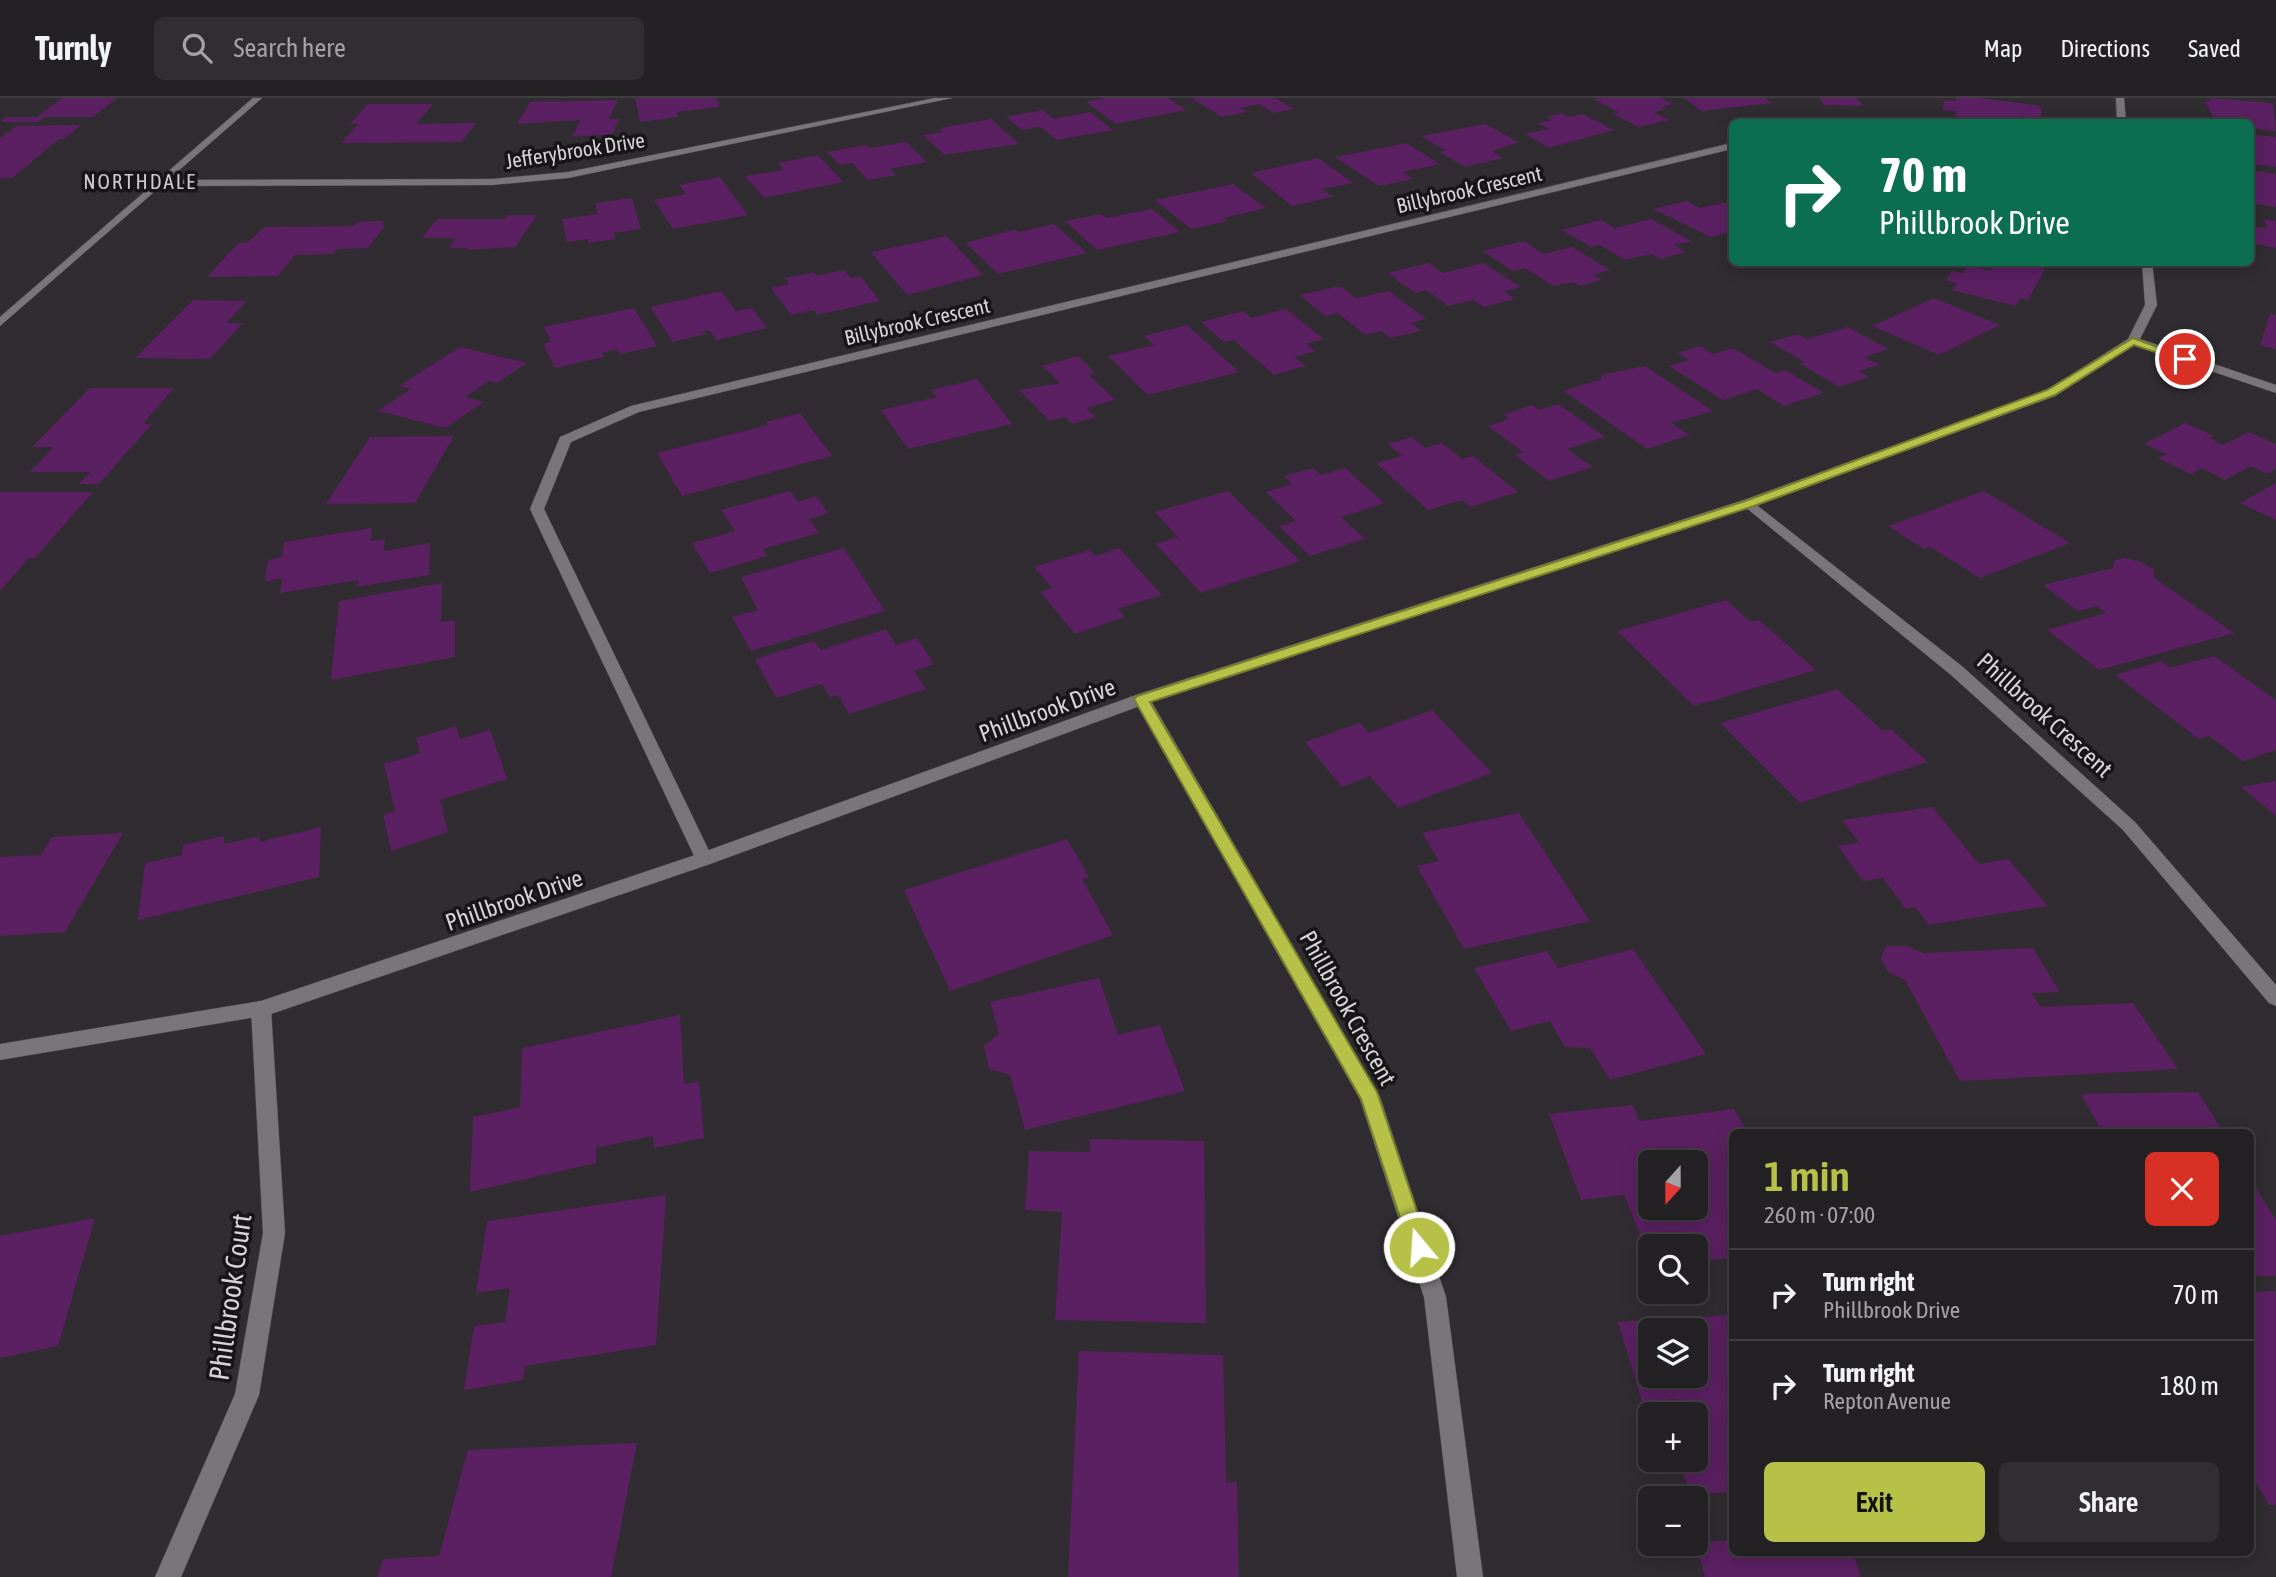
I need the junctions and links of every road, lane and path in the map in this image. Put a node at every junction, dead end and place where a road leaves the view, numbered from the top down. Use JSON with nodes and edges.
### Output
{"nodes":[{"id":1,"x":258,"y":98,"type":"edge"},
{"id":2,"x":948,"y":98,"type":"edge"},
{"id":3,"x":2120,"y":98,"type":"edge"},
{"id":4,"x":2122,"y":119,"type":"edge"},
{"id":5,"x":1729,"y":147,"type":"edge"},
{"id":6,"x":160,"y":183,"type":"junction"},
{"id":7,"x":2147,"y":266,"type":"edge"},
{"id":8,"x":0,"y":323,"type":"edge"},
{"id":9,"x":2133,"y":341,"type":"junction"},
{"id":10,"x":2276,"y":389,"type":"edge"},
{"id":11,"x":1749,"y":503,"type":"junction"},
{"id":12,"x":1142,"y":699,"type":"junction"},
{"id":13,"x":704,"y":859,"type":"junction"},
{"id":14,"x":2276,"y":998,"type":"edge"},
{"id":15,"x":261,"y":1010,"type":"junction"},
{"id":16,"x":0,"y":1052,"type":"edge"},
{"id":17,"x":168,"y":1577,"type":"edge"},
{"id":18,"x":1470,"y":1577,"type":"edge"}],
"edges":[{"from":1,"to":6,"type":"street"},
{"from":2,"to":6,"type":"street","name":"Jefferybrook Drive"},
{"from":3,"to":4,"type":"street"},
{"from":5,"to":13,"type":"street","name":"Billybrook Crescent"},
{"from":6,"to":8,"type":"street"},
{"from":7,"to":9,"type":"street"},
{"from":9,"to":10,"type":"street"},
{"from":9,"to":11,"type":"street","name":"Phillbrook Drive"},
{"from":11,"to":12,"type":"street","name":"Phillbrook Drive"},
{"from":11,"to":14,"type":"street","name":"Phillbrook Crescent"},
{"from":12,"to":13,"type":"street","name":"Phillbrook Drive"},
{"from":12,"to":18,"type":"street","name":"Phillbrook Crescent"},
{"from":13,"to":15,"type":"street","name":"Phillbrook Drive"},
{"from":15,"to":16,"type":"street","name":"Phillbrook Drive"},
{"from":15,"to":17,"type":"street","name":"Phillbrook Court"}]}
